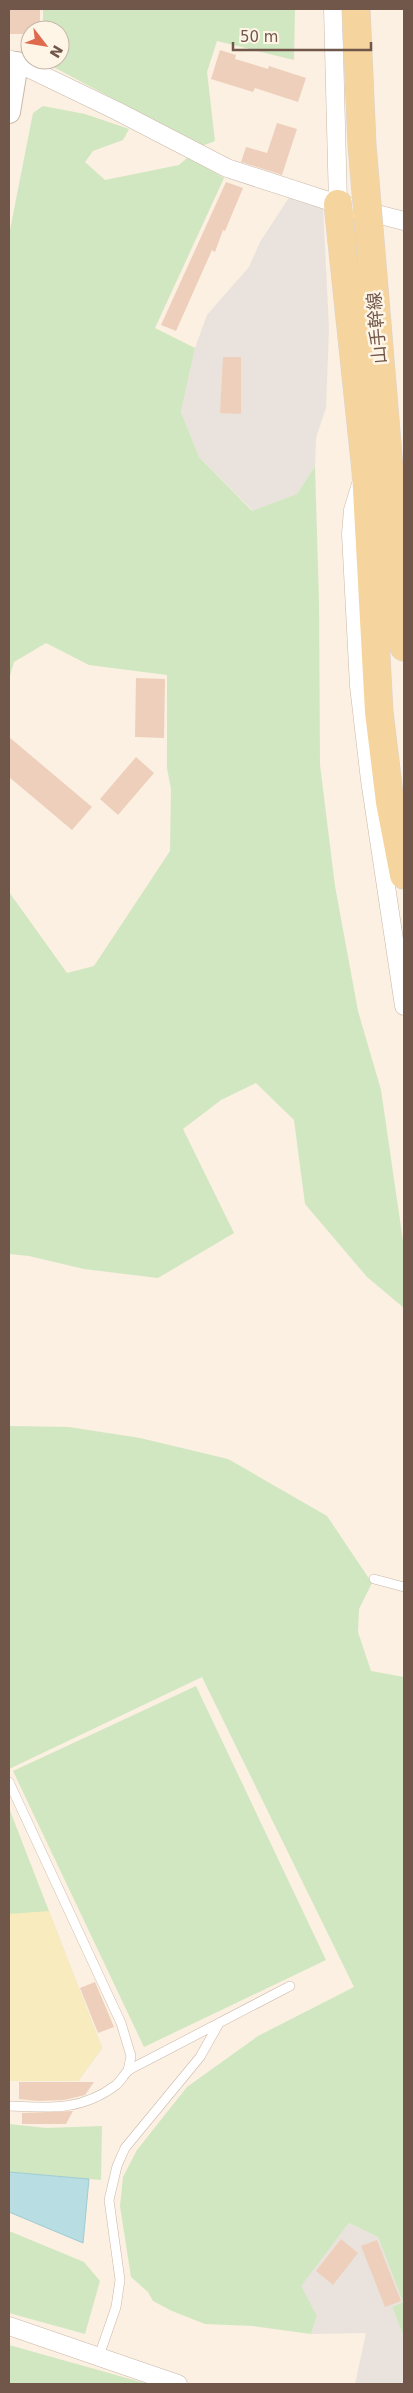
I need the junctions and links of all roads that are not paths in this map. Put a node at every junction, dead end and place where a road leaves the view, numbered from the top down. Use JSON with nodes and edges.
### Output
{"nodes":[{"id":1,"x":333,"y":9,"type":"edge"},
{"id":2,"x":356,"y":9,"type":"edge"},
{"id":3,"x":13,"y":61,"type":"edge"},
{"id":4,"x":9,"y":112,"type":"edge"},
{"id":5,"x":338,"y":204,"type":"junction"},
{"id":6,"x":404,"y":221,"type":"edge"},
{"id":7,"x":366,"y":471,"type":"junction"},
{"id":8,"x":404,"y":647,"type":"edge"},
{"id":9,"x":404,"y":875,"type":"edge"},
{"id":10,"x":404,"y":1006,"type":"edge"},
{"id":11,"x":374,"y":1579,"type":"dead end"},
{"id":12,"x":404,"y":1587,"type":"edge"},
{"id":13,"x":9,"y":1782,"type":"edge"},
{"id":14,"x":290,"y":1986,"type":"dead end"},
{"id":15,"x":218,"y":2025,"type":"junction"},
{"id":16,"x":128,"y":2071,"type":"junction"},
{"id":17,"x":9,"y":2106,"type":"edge"},
{"id":18,"x":9,"y":2326,"type":"edge"},
{"id":19,"x":99,"y":2356,"type":"junction"},
{"id":20,"x":178,"y":2384,"type":"edge"}],
"edges":[{"from":1,"to":5,"type":"street"},
{"from":2,"to":8,"type":"main road","name":"山手幹線","bridge":true},
{"from":3,"to":4,"type":"street"},
{"from":3,"to":5,"type":"street"},
{"from":5,"to":6,"type":"street"},
{"from":5,"to":7,"type":"main road"},
{"from":7,"to":9,"type":"main road"},
{"from":7,"to":10,"type":"street"},
{"from":11,"to":12,"type":"lane"},
{"from":13,"to":16,"type":"lane"},
{"from":14,"to":15,"type":"lane"},
{"from":15,"to":16,"type":"lane"},
{"from":15,"to":19,"type":"lane"},
{"from":16,"to":17,"type":"lane"},
{"from":18,"to":19,"type":"street"},
{"from":19,"to":20,"type":"street"}]}
